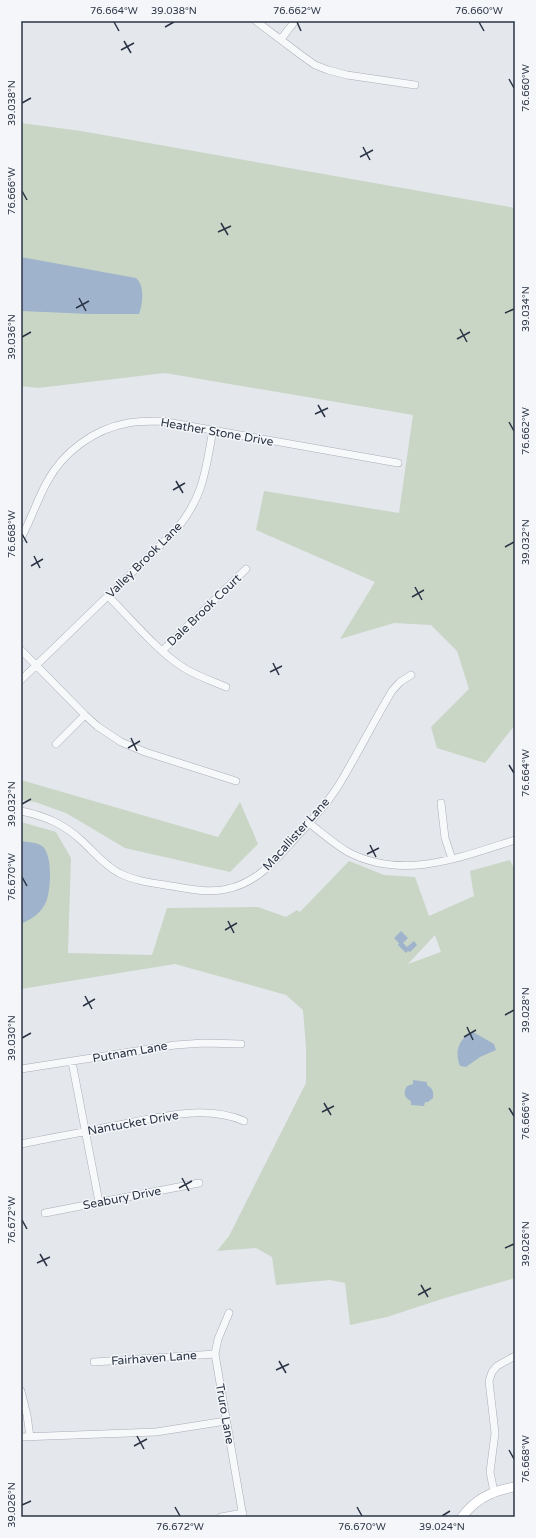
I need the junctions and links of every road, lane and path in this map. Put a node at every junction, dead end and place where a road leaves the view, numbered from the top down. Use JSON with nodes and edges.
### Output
{"nodes":[{"id":1,"x":256,"y":21,"type":"edge"},
{"id":2,"x":295,"y":21,"type":"edge"},
{"id":3,"x":281,"y":39,"type":"junction"},
{"id":4,"x":415,"y":85,"type":"dead end"},
{"id":5,"x":213,"y":430,"type":"junction"},
{"id":6,"x":398,"y":463,"type":"dead end"},
{"id":7,"x":21,"y":538,"type":"edge"},
{"id":8,"x":246,"y":569,"type":"dead end"},
{"id":9,"x":108,"y":596,"type":"junction"},
{"id":10,"x":21,"y":650,"type":"edge"},
{"id":11,"x":162,"y":651,"type":"junction"},
{"id":12,"x":36,"y":666,"type":"junction"},
{"id":13,"x":411,"y":675,"type":"dead end"},
{"id":14,"x":21,"y":680,"type":"edge"},
{"id":15,"x":226,"y":687,"type":"dead end"},
{"id":16,"x":84,"y":715,"type":"junction"},
{"id":17,"x":56,"y":744,"type":"dead end"},
{"id":18,"x":236,"y":781,"type":"dead end"},
{"id":19,"x":441,"y":803,"type":"dead end"},
{"id":20,"x":21,"y":811,"type":"edge"},
{"id":21,"x":309,"y":822,"type":"junction"},
{"id":22,"x":515,"y":840,"type":"edge"},
{"id":23,"x":452,"y":859,"type":"junction"},
{"id":24,"x":240,"y":1044,"type":"dead end"},
{"id":25,"x":72,"y":1062,"type":"junction"},
{"id":26,"x":21,"y":1070,"type":"edge"},
{"id":27,"x":244,"y":1121,"type":"dead end"},
{"id":28,"x":85,"y":1132,"type":"junction"},
{"id":29,"x":21,"y":1144,"type":"edge"},
{"id":30,"x":199,"y":1183,"type":"dead end"},
{"id":31,"x":99,"y":1202,"type":"junction"},
{"id":32,"x":44,"y":1213,"type":"dead end"},
{"id":33,"x":229,"y":1313,"type":"dead end"},
{"id":34,"x":215,"y":1354,"type":"junction"},
{"id":35,"x":515,"y":1356,"type":"edge"},
{"id":36,"x":94,"y":1362,"type":"dead end"},
{"id":37,"x":21,"y":1391,"type":"edge"},
{"id":38,"x":226,"y":1421,"type":"junction"},
{"id":39,"x":30,"y":1437,"type":"junction"},
{"id":40,"x":21,"y":1438,"type":"edge"},
{"id":41,"x":515,"y":1488,"type":"edge"},
{"id":42,"x":494,"y":1492,"type":"junction"},
{"id":43,"x":243,"y":1515,"type":"edge"},
{"id":44,"x":221,"y":1517,"type":"edge"},
{"id":45,"x":462,"y":1517,"type":"edge"}],
"edges":[{"from":1,"to":3,"type":"street"},
{"from":2,"to":3,"type":"street"},
{"from":3,"to":4,"type":"street"},
{"from":5,"to":6,"type":"street","name":"Heather Stone Drive"},
{"from":5,"to":7,"type":"street","name":"Heather Stone Drive"},
{"from":5,"to":9,"type":"street","name":"Valley Brook Lane"},
{"from":8,"to":11,"type":"street","name":"Dale Brook Court"},
{"from":9,"to":11,"type":"street"},
{"from":9,"to":12,"type":"street","name":"Valley Brook Lane"},
{"from":10,"to":12,"type":"street"},
{"from":11,"to":15,"type":"street"},
{"from":12,"to":14,"type":"street","name":"Valley Brook Lane"},
{"from":12,"to":16,"type":"street"},
{"from":13,"to":21,"type":"street","name":"Macallister Lane"},
{"from":16,"to":17,"type":"street"},
{"from":16,"to":18,"type":"street"},
{"from":19,"to":23,"type":"street"},
{"from":20,"to":21,"type":"street","name":"Macallister Lane"},
{"from":21,"to":23,"type":"street"},
{"from":22,"to":23,"type":"street"},
{"from":24,"to":25,"type":"street","name":"Putnam Lane"},
{"from":25,"to":26,"type":"street","name":"Putnam Lane"},
{"from":25,"to":28,"type":"street"},
{"from":27,"to":28,"type":"street","name":"Nantucket Drive"},
{"from":28,"to":29,"type":"street","name":"Nantucket Drive"},
{"from":28,"to":31,"type":"street"},
{"from":30,"to":31,"type":"street","name":"Seabury Drive"},
{"from":31,"to":32,"type":"street","name":"Seabury Drive"},
{"from":33,"to":34,"type":"street","name":"Truro Lane"},
{"from":34,"to":36,"type":"street","name":"Fairhaven Lane"},
{"from":34,"to":38,"type":"street","name":"Truro Lane"},
{"from":35,"to":42,"type":"street"},
{"from":37,"to":39,"type":"street"},
{"from":38,"to":39,"type":"street"},
{"from":38,"to":43,"type":"street","name":"Truro Lane"},
{"from":39,"to":40,"type":"street"},
{"from":41,"to":42,"type":"street"},
{"from":42,"to":45,"type":"street"},
{"from":43,"to":44,"type":"street"}]}
